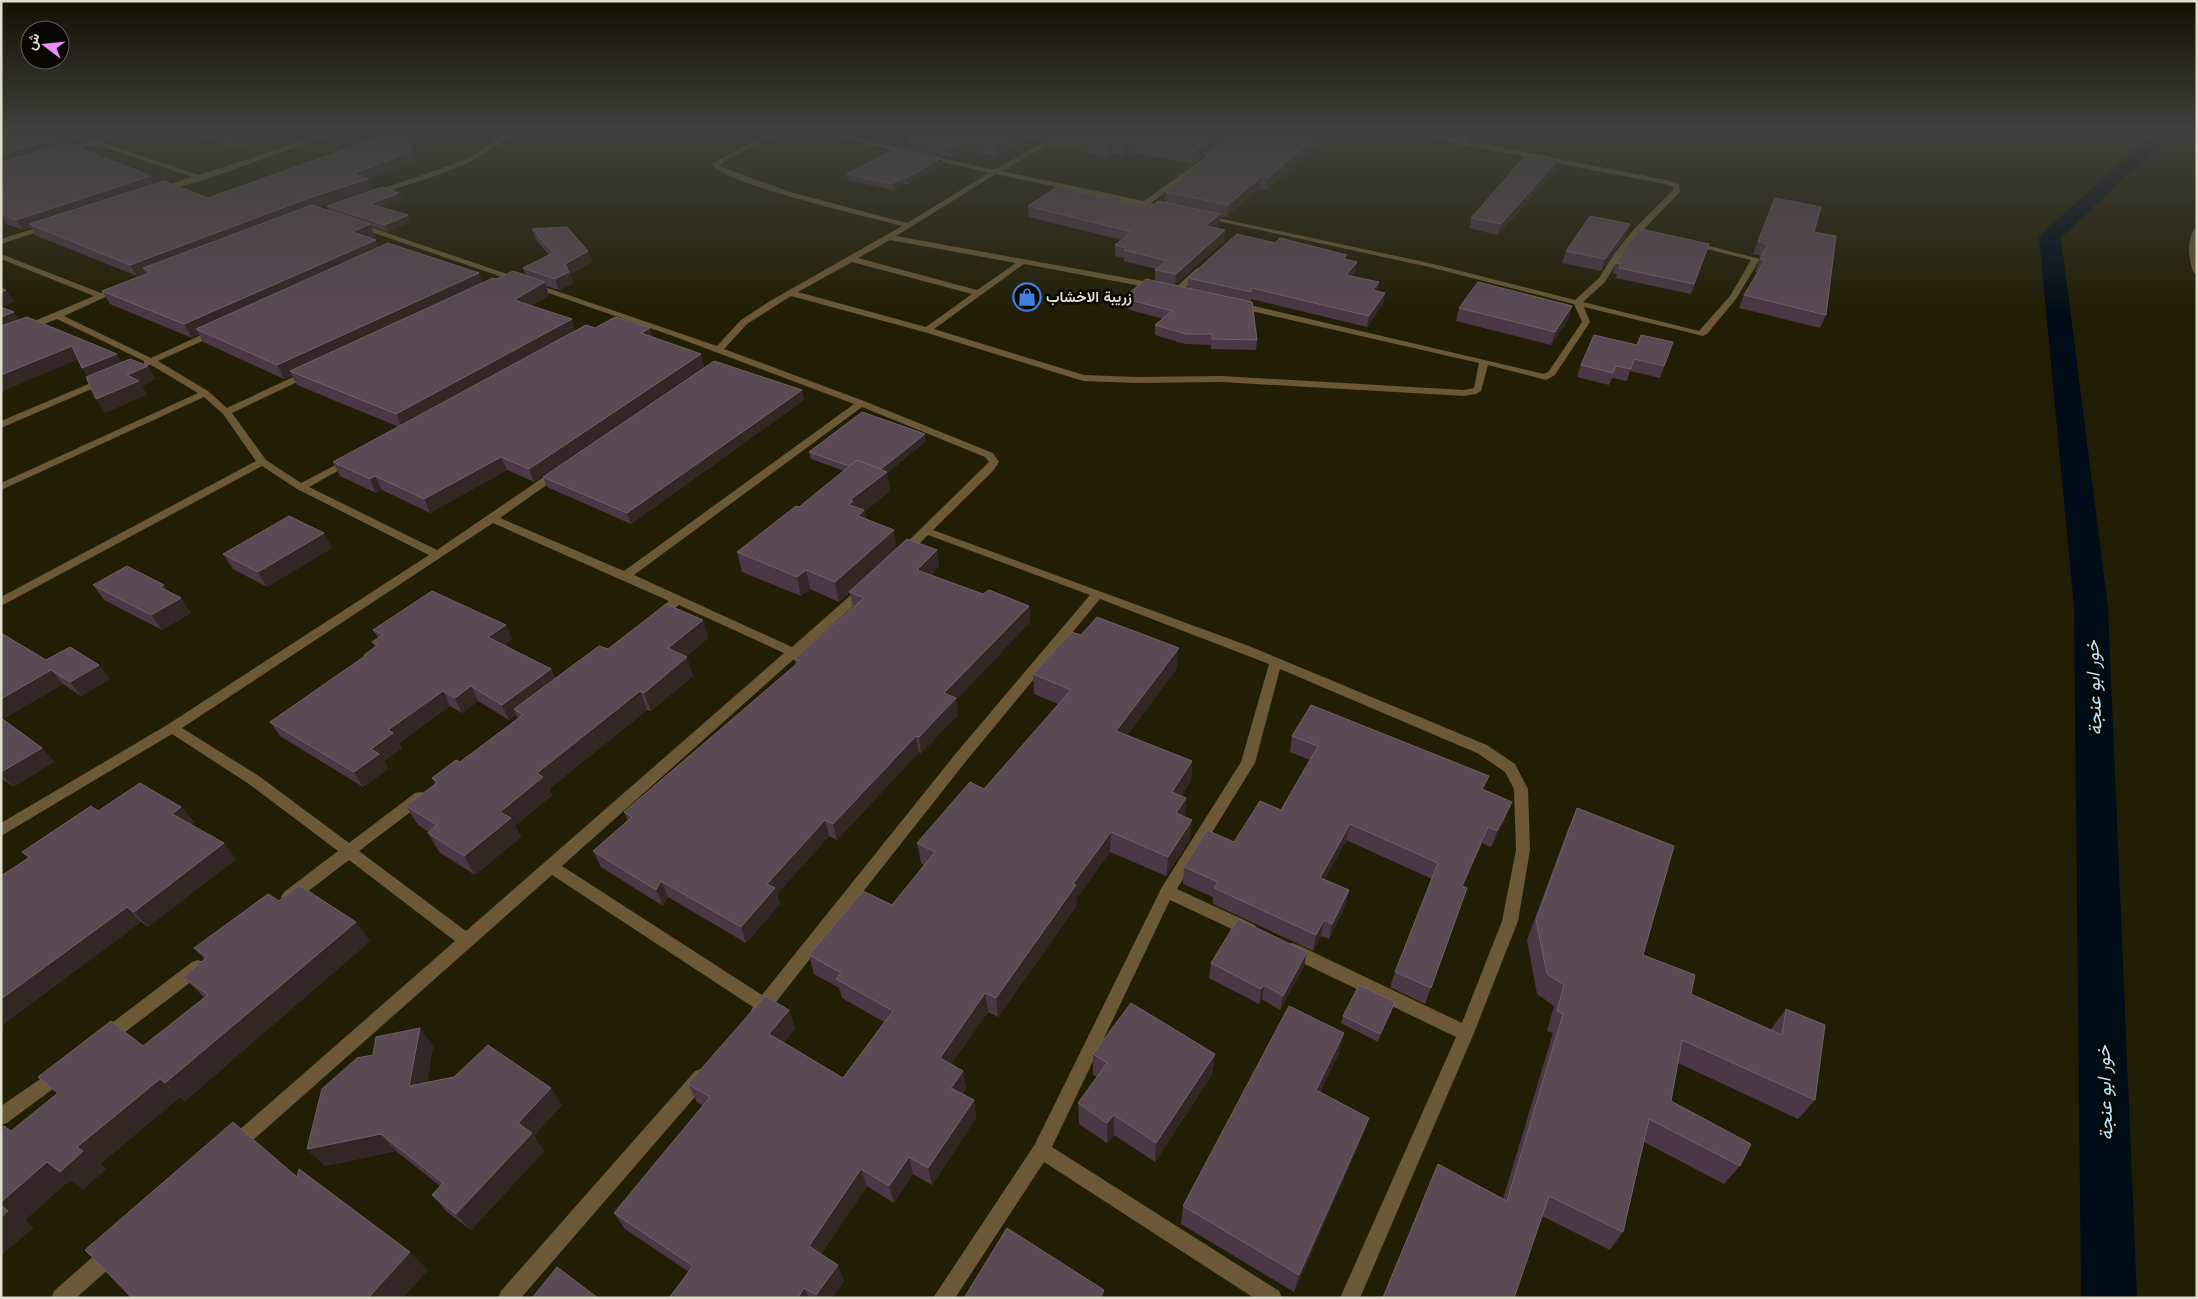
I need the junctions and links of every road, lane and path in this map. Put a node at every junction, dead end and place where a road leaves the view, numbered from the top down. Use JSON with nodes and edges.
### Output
{"nodes":[{"id":1,"x":377,"y":192,"type":"edge"},
{"id":2,"x":781,"y":192,"type":"edge"},
{"id":3,"x":962,"y":192,"type":"edge"},
{"id":4,"x":1086,"y":192,"type":"edge"},
{"id":5,"x":1161,"y":192,"type":"edge"},
{"id":6,"x":1676,"y":192,"type":"edge"},
{"id":7,"x":364,"y":196,"type":"edge"},
{"id":8,"x":1144,"y":204,"type":"junction"},
{"id":9,"x":1173,"y":210,"type":"edge"},
{"id":10,"x":1192,"y":214,"type":"edge"},
{"id":11,"x":345,"y":221,"type":"edge"},
{"id":12,"x":56,"y":225,"type":"edge"},
{"id":13,"x":907,"y":225,"type":"junction"},
{"id":14,"x":1248,"y":226,"type":"junction"},
{"id":15,"x":2197,"y":231,"type":"edge"},
{"id":16,"x":1241,"y":232,"type":"dead end"},
{"id":17,"x":889,"y":237,"type":"junction"},
{"id":18,"x":1683,"y":241,"type":"edge"},
{"id":19,"x":1,"y":242,"type":"edge"},
{"id":20,"x":411,"y":244,"type":"junction"},
{"id":21,"x":393,"y":252,"type":"edge"},
{"id":22,"x":1,"y":256,"type":"edge"},
{"id":23,"x":851,"y":260,"type":"junction"},
{"id":24,"x":1022,"y":262,"type":"junction"},
{"id":25,"x":1206,"y":264,"type":"edge"},
{"id":26,"x":2197,"y":272,"type":"edge"},
{"id":27,"x":513,"y":278,"type":"junction"},
{"id":28,"x":127,"y":284,"type":"edge"},
{"id":29,"x":495,"y":286,"type":"edge"},
{"id":30,"x":790,"y":293,"type":"junction"},
{"id":31,"x":979,"y":293,"type":"junction"},
{"id":32,"x":100,"y":295,"type":"junction"},
{"id":33,"x":1224,"y":301,"type":"edge"},
{"id":34,"x":1577,"y":302,"type":"junction"},
{"id":35,"x":57,"y":316,"type":"junction"},
{"id":36,"x":223,"y":328,"type":"edge"},
{"id":37,"x":927,"y":330,"type":"junction"},
{"id":38,"x":1,"y":338,"type":"edge"},
{"id":39,"x":719,"y":349,"type":"junction"},
{"id":40,"x":732,"y":354,"type":"junction"},
{"id":41,"x":151,"y":361,"type":"junction"},
{"id":42,"x":1484,"y":362,"type":"junction"},
{"id":43,"x":718,"y":364,"type":"edge"},
{"id":44,"x":133,"y":368,"type":"edge"},
{"id":45,"x":316,"y":370,"type":"edge"},
{"id":46,"x":116,"y":376,"type":"edge"},
{"id":47,"x":205,"y":393,"type":"junction"},
{"id":48,"x":861,"y":403,"type":"junction"},
{"id":49,"x":226,"y":412,"type":"junction"},
{"id":50,"x":1,"y":425,"type":"edge"},
{"id":51,"x":362,"y":455,"type":"edge"},
{"id":52,"x":262,"y":462,"type":"junction"},
{"id":53,"x":567,"y":465,"type":"edge"},
{"id":54,"x":1,"y":488,"type":"edge"},
{"id":55,"x":301,"y":488,"type":"junction"},
{"id":56,"x":492,"y":519,"type":"junction"},
{"id":57,"x":926,"y":531,"type":"junction"},
{"id":58,"x":438,"y":555,"type":"junction"},
{"id":59,"x":894,"y":562,"type":"edge"},
{"id":60,"x":626,"y":576,"type":"junction"},
{"id":61,"x":874,"y":580,"type":"edge"},
{"id":62,"x":1098,"y":593,"type":"junction"},
{"id":63,"x":678,"y":600,"type":"junction"},
{"id":64,"x":1,"y":602,"type":"edge"},
{"id":65,"x":647,"y":624,"type":"edge"},
{"id":66,"x":794,"y":653,"type":"junction"},
{"id":67,"x":1276,"y":662,"type":"junction"},
{"id":68,"x":172,"y":728,"type":"junction"},
{"id":69,"x":428,"y":791,"type":"edge"},
{"id":70,"x":1,"y":830,"type":"edge"},
{"id":71,"x":349,"y":851,"type":"junction"},
{"id":72,"x":550,"y":866,"type":"junction"},
{"id":73,"x":1167,"y":891,"type":"junction"},
{"id":74,"x":278,"y":905,"type":"edge"},
{"id":75,"x":1264,"y":937,"type":"edge"},
{"id":76,"x":466,"y":940,"type":"junction"},
{"id":77,"x":1281,"y":945,"type":"edge"},
{"id":78,"x":208,"y":959,"type":"edge"},
{"id":79,"x":764,"y":1004,"type":"junction"},
{"id":80,"x":744,"y":1027,"type":"edge"},
{"id":81,"x":1466,"y":1033,"type":"junction"},
{"id":82,"x":90,"y":1049,"type":"edge"},
{"id":83,"x":712,"y":1065,"type":"edge"},
{"id":84,"x":68,"y":1066,"type":"edge"},
{"id":85,"x":1,"y":1117,"type":"edge"},
{"id":86,"x":1041,"y":1150,"type":"junction"},
{"id":87,"x":225,"y":1154,"type":"edge"},
{"id":88,"x":121,"y":1245,"type":"edge"},
{"id":89,"x":62,"y":1298,"type":"edge"},
{"id":90,"x":508,"y":1298,"type":"edge"},
{"id":91,"x":943,"y":1298,"type":"edge"},
{"id":92,"x":1272,"y":1298,"type":"edge"},
{"id":93,"x":1350,"y":1298,"type":"edge"}],
"edges":[{"from":1,"to":7,"type":"street"},
{"from":2,"to":13,"type":"street"},
{"from":3,"to":13,"type":"street"},
{"from":4,"to":8,"type":"street"},
{"from":5,"to":8,"type":"street"},
{"from":6,"to":34,"type":"street"},
{"from":8,"to":9,"type":"street"},
{"from":10,"to":14,"type":"street"},
{"from":11,"to":20,"type":"street"},
{"from":12,"to":19,"type":"street"},
{"from":13,"to":17,"type":"street"},
{"from":14,"to":16,"type":"street"},
{"from":14,"to":34,"type":"street"},
{"from":15,"to":26,"type":"street"},
{"from":17,"to":23,"type":"street"},
{"from":17,"to":24,"type":"street"},
{"from":18,"to":34,"type":"street"},
{"from":20,"to":21,"type":"street"},
{"from":20,"to":27,"type":"street"},
{"from":22,"to":32,"type":"street"},
{"from":23,"to":30,"type":"street"},
{"from":23,"to":31,"type":"street"},
{"from":24,"to":25,"type":"street"},
{"from":24,"to":31,"type":"street"},
{"from":27,"to":29,"type":"street"},
{"from":27,"to":39,"type":"street"},
{"from":28,"to":32,"type":"street"},
{"from":30,"to":37,"type":"street"},
{"from":30,"to":39,"type":"street"},
{"from":31,"to":37,"type":"street"},
{"from":32,"to":35,"type":"street"},
{"from":33,"to":42,"type":"street"},
{"from":34,"to":42,"type":"street"},
{"from":35,"to":38,"type":"street"},
{"from":35,"to":41,"type":"street"},
{"from":36,"to":41,"type":"street"},
{"from":37,"to":42,"type":"street"},
{"from":39,"to":40,"type":"street"},
{"from":40,"to":43,"type":"street"},
{"from":40,"to":48,"type":"street"},
{"from":41,"to":44,"type":"street"},
{"from":41,"to":47,"type":"street"},
{"from":45,"to":49,"type":"street"},
{"from":46,"to":50,"type":"street"},
{"from":47,"to":49,"type":"street"},
{"from":47,"to":54,"type":"street"},
{"from":48,"to":57,"type":"street"},
{"from":48,"to":60,"type":"street"},
{"from":49,"to":52,"type":"street"},
{"from":51,"to":55,"type":"street"},
{"from":52,"to":55,"type":"street"},
{"from":52,"to":64,"type":"street"},
{"from":53,"to":56,"type":"street"},
{"from":55,"to":58,"type":"street"},
{"from":56,"to":58,"type":"street"},
{"from":56,"to":60,"type":"street"},
{"from":57,"to":59,"type":"street"},
{"from":57,"to":62,"type":"street"},
{"from":58,"to":68,"type":"street"},
{"from":60,"to":63,"type":"street"},
{"from":61,"to":66,"type":"street"},
{"from":62,"to":67,"type":"street"},
{"from":62,"to":79,"type":"street"},
{"from":63,"to":65,"type":"street"},
{"from":63,"to":66,"type":"street"},
{"from":66,"to":72,"type":"street"},
{"from":67,"to":73,"type":"street"},
{"from":67,"to":81,"type":"street"},
{"from":68,"to":70,"type":"street"},
{"from":68,"to":71,"type":"street"},
{"from":69,"to":71,"type":"street"},
{"from":71,"to":74,"type":"street"},
{"from":71,"to":76,"type":"street"},
{"from":72,"to":76,"type":"street"},
{"from":72,"to":79,"type":"street"},
{"from":73,"to":75,"type":"street"},
{"from":73,"to":86,"type":"street"},
{"from":76,"to":87,"type":"street"},
{"from":77,"to":81,"type":"street"},
{"from":78,"to":82,"type":"street"},
{"from":79,"to":80,"type":"street"},
{"from":81,"to":93,"type":"street"},
{"from":83,"to":90,"type":"street"},
{"from":84,"to":85,"type":"street"},
{"from":86,"to":91,"type":"street"},
{"from":86,"to":92,"type":"street"},
{"from":88,"to":89,"type":"street"}]}
